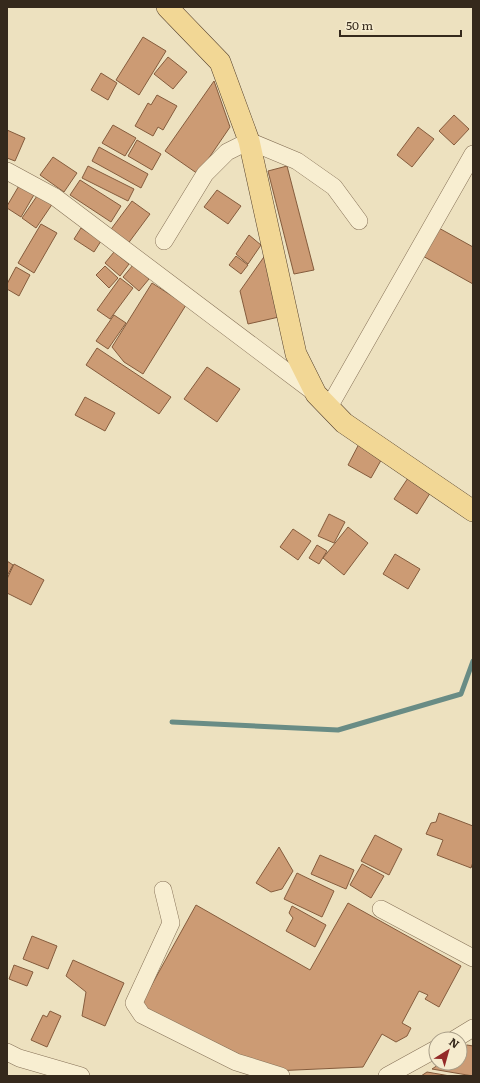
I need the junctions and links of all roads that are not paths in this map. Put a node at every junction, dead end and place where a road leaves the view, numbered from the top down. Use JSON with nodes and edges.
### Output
{"nodes":[{"id":1,"x":167,"y":7,"type":"edge"},
{"id":2,"x":249,"y":141,"type":"junction"},
{"id":3,"x":473,"y":154,"type":"edge"},
{"id":4,"x":7,"y":171,"type":"edge"},
{"id":5,"x":359,"y":221,"type":"dead end"},
{"id":6,"x":164,"y":241,"type":"dead end"},
{"id":7,"x":322,"y":401,"type":"junction"},
{"id":8,"x":473,"y":511,"type":"edge"},
{"id":9,"x":163,"y":890,"type":"dead end"},
{"id":10,"x":381,"y":909,"type":"dead end"},
{"id":11,"x":473,"y":958,"type":"edge"},
{"id":12,"x":7,"y":1052,"type":"edge"},
{"id":13,"x":428,"y":1054,"type":"edge"},
{"id":14,"x":58,"y":1073,"type":"edge"},
{"id":15,"x":393,"y":1074,"type":"edge"},
{"id":16,"x":81,"y":1076,"type":"edge"},
{"id":17,"x":281,"y":1076,"type":"edge"}],
"edges":[{"from":1,"to":2,"type":"main road"},
{"from":2,"to":5,"type":"street"},
{"from":2,"to":6,"type":"street"},
{"from":2,"to":7,"type":"main road"},
{"from":3,"to":7,"type":"street"},
{"from":4,"to":7,"type":"street"},
{"from":7,"to":8,"type":"main road"},
{"from":9,"to":17,"type":"street"},
{"from":10,"to":11,"type":"street"},
{"from":12,"to":14,"type":"street"},
{"from":13,"to":15,"type":"street"},
{"from":14,"to":16,"type":"street"}]}
